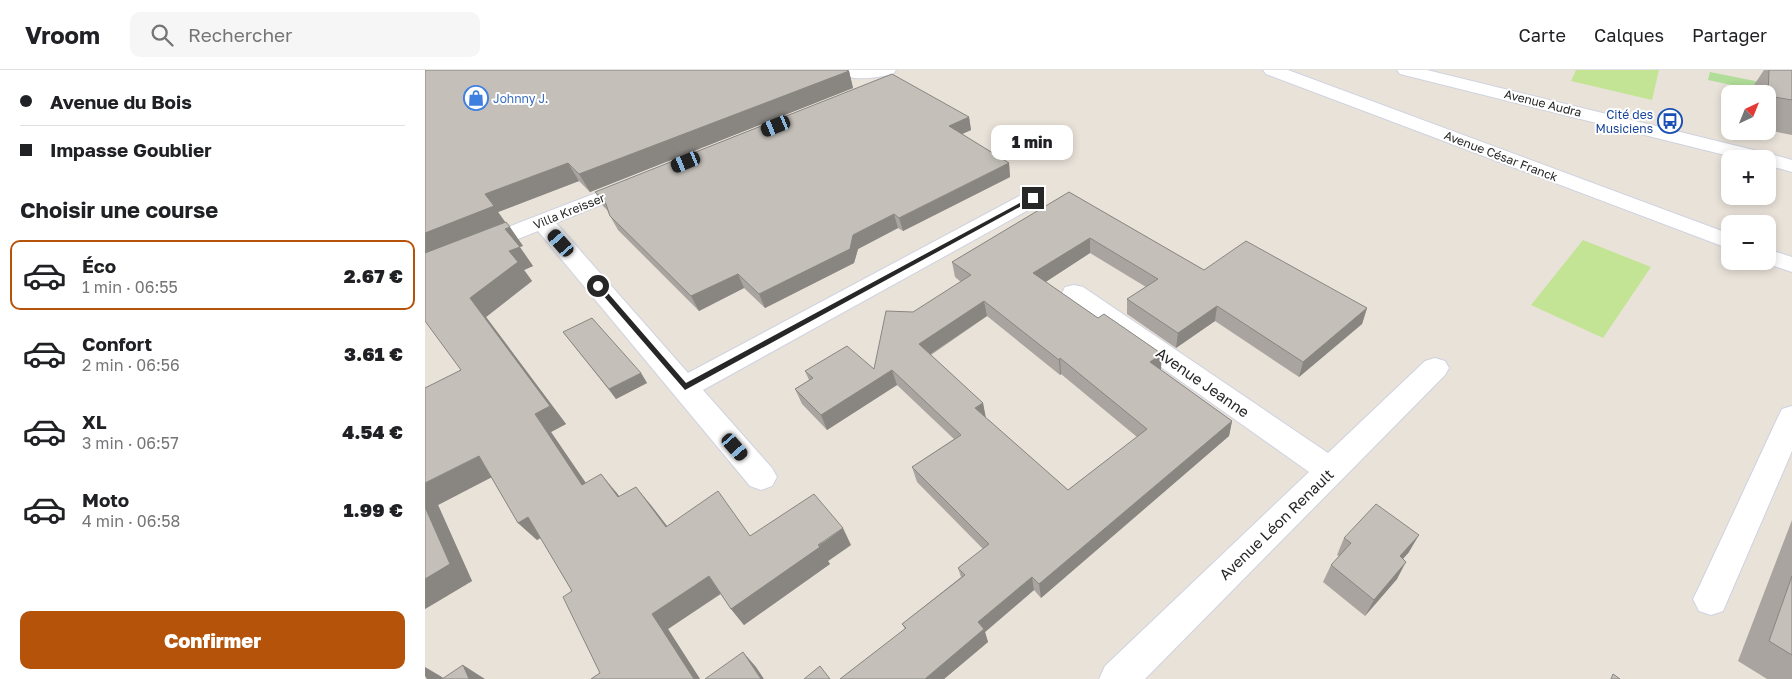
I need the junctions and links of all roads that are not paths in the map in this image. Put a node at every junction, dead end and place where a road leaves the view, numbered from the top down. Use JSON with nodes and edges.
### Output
{"nodes":[{"id":1,"x":1272,"y":70,"type":"edge"},
{"id":2,"x":1406,"y":70,"type":"edge"},
{"id":3,"x":1730,"y":150,"type":"edge"},
{"id":4,"x":1776,"y":162,"type":"edge"},
{"id":5,"x":1792,"y":166,"type":"edge"},
{"id":6,"x":651,"y":177,"type":"edge"},
{"id":7,"x":1033,"y":198,"type":"dead end"},
{"id":8,"x":543,"y":222,"type":"junction"},
{"id":9,"x":1721,"y":239,"type":"edge"},
{"id":10,"x":1776,"y":259,"type":"edge"},
{"id":11,"x":1792,"y":265,"type":"edge"},
{"id":12,"x":425,"y":268,"type":"edge"},
{"id":13,"x":1075,"y":293,"type":"dead end"},
{"id":14,"x":1435,"y":368,"type":"dead end"},
{"id":15,"x":685,"y":387,"type":"junction"},
{"id":16,"x":1792,"y":416,"type":"edge"},
{"id":17,"x":1331,"y":471,"type":"junction"},
{"id":18,"x":761,"y":477,"type":"dead end"},
{"id":19,"x":1711,"y":599,"type":"dead end"},
{"id":20,"x":1118,"y":679,"type":"edge"}],
"edges":[{"from":1,"to":9,"type":"street","name":"Avenue César Franck"},
{"from":2,"to":3,"type":"street","name":"Avenue Audra"},
{"from":4,"to":5,"type":"street","name":"Avenue Audra"},
{"from":6,"to":8,"type":"street","name":"Villa Kreisser"},
{"from":7,"to":15,"type":"street"},
{"from":8,"to":12,"type":"street","name":"Villa Kreisser"},
{"from":8,"to":15,"type":"street"},
{"from":10,"to":11,"type":"street"},
{"from":13,"to":17,"type":"street","name":"Avenue Jeanne"},
{"from":14,"to":17,"type":"street","name":"Avenue Léon Renault"},
{"from":15,"to":18,"type":"street"},
{"from":16,"to":19,"type":"street"},
{"from":17,"to":20,"type":"street","name":"Avenue Léon Renault"}]}
